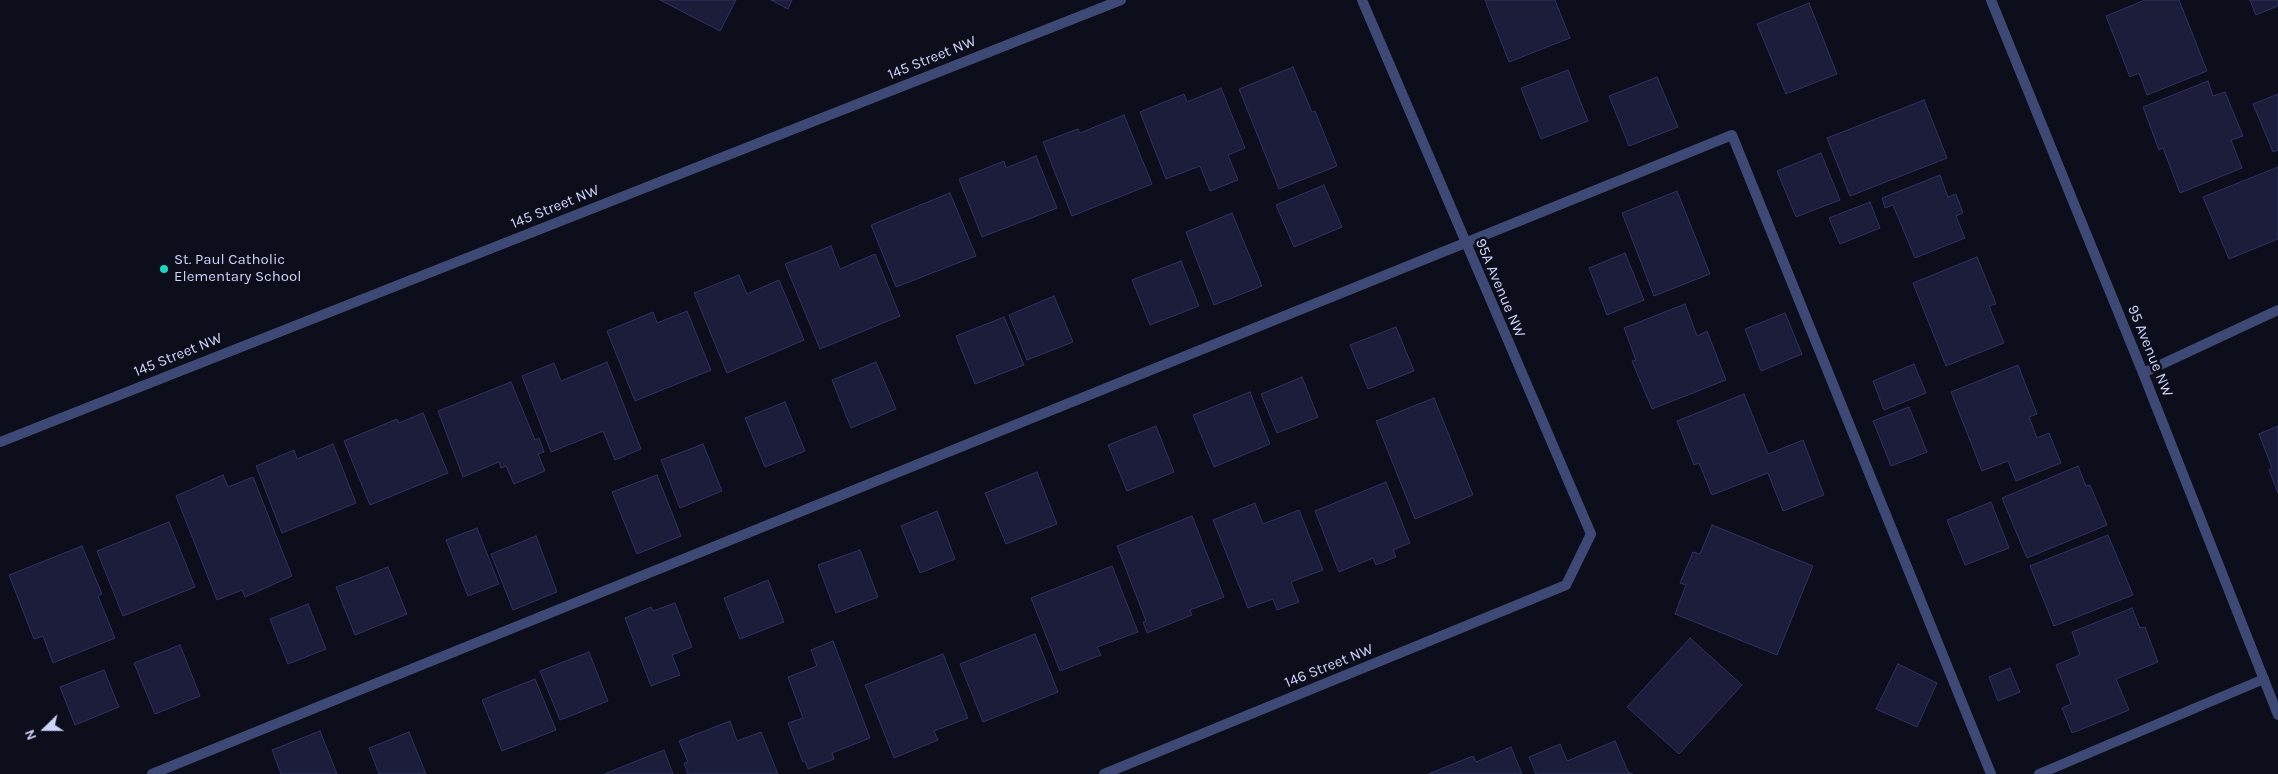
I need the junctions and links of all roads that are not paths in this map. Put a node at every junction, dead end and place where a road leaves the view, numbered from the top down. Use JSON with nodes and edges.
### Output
{"nodes":[{"id":1,"x":1121,"y":0,"type":"edge"},
{"id":2,"x":1362,"y":0,"type":"edge"},
{"id":3,"x":1991,"y":0,"type":"edge"},
{"id":4,"x":1464,"y":244,"type":"junction"},
{"id":5,"x":2278,"y":310,"type":"edge"},
{"id":6,"x":2143,"y":373,"type":"junction"},
{"id":7,"x":0,"y":442,"type":"edge"},
{"id":8,"x":1566,"y":586,"type":"joint"},
{"id":9,"x":2264,"y":679,"type":"junction"},
{"id":10,"x":2278,"y":715,"type":"edge"},
{"id":11,"x":152,"y":774,"type":"edge"},
{"id":12,"x":1104,"y":774,"type":"edge"},
{"id":13,"x":1991,"y":774,"type":"edge"},
{"id":14,"x":2038,"y":774,"type":"edge"}],
"edges":[{"from":1,"to":7,"type":"street","name":"145 Street NW"},
{"from":2,"to":4,"type":"street","name":"95A Avenue NW"},
{"from":3,"to":6,"type":"street","name":"95 Avenue NW"},
{"from":4,"to":8,"type":"street","name":"95A Avenue NW"},
{"from":4,"to":11,"type":"street"},
{"from":4,"to":13,"type":"street"},
{"from":5,"to":6,"type":"street"},
{"from":6,"to":9,"type":"street","name":"95 Avenue NW"},
{"from":8,"to":12,"type":"street","name":"146 Street NW"},
{"from":9,"to":10,"type":"street","name":"95 Avenue NW"},
{"from":9,"to":14,"type":"street"}]}
